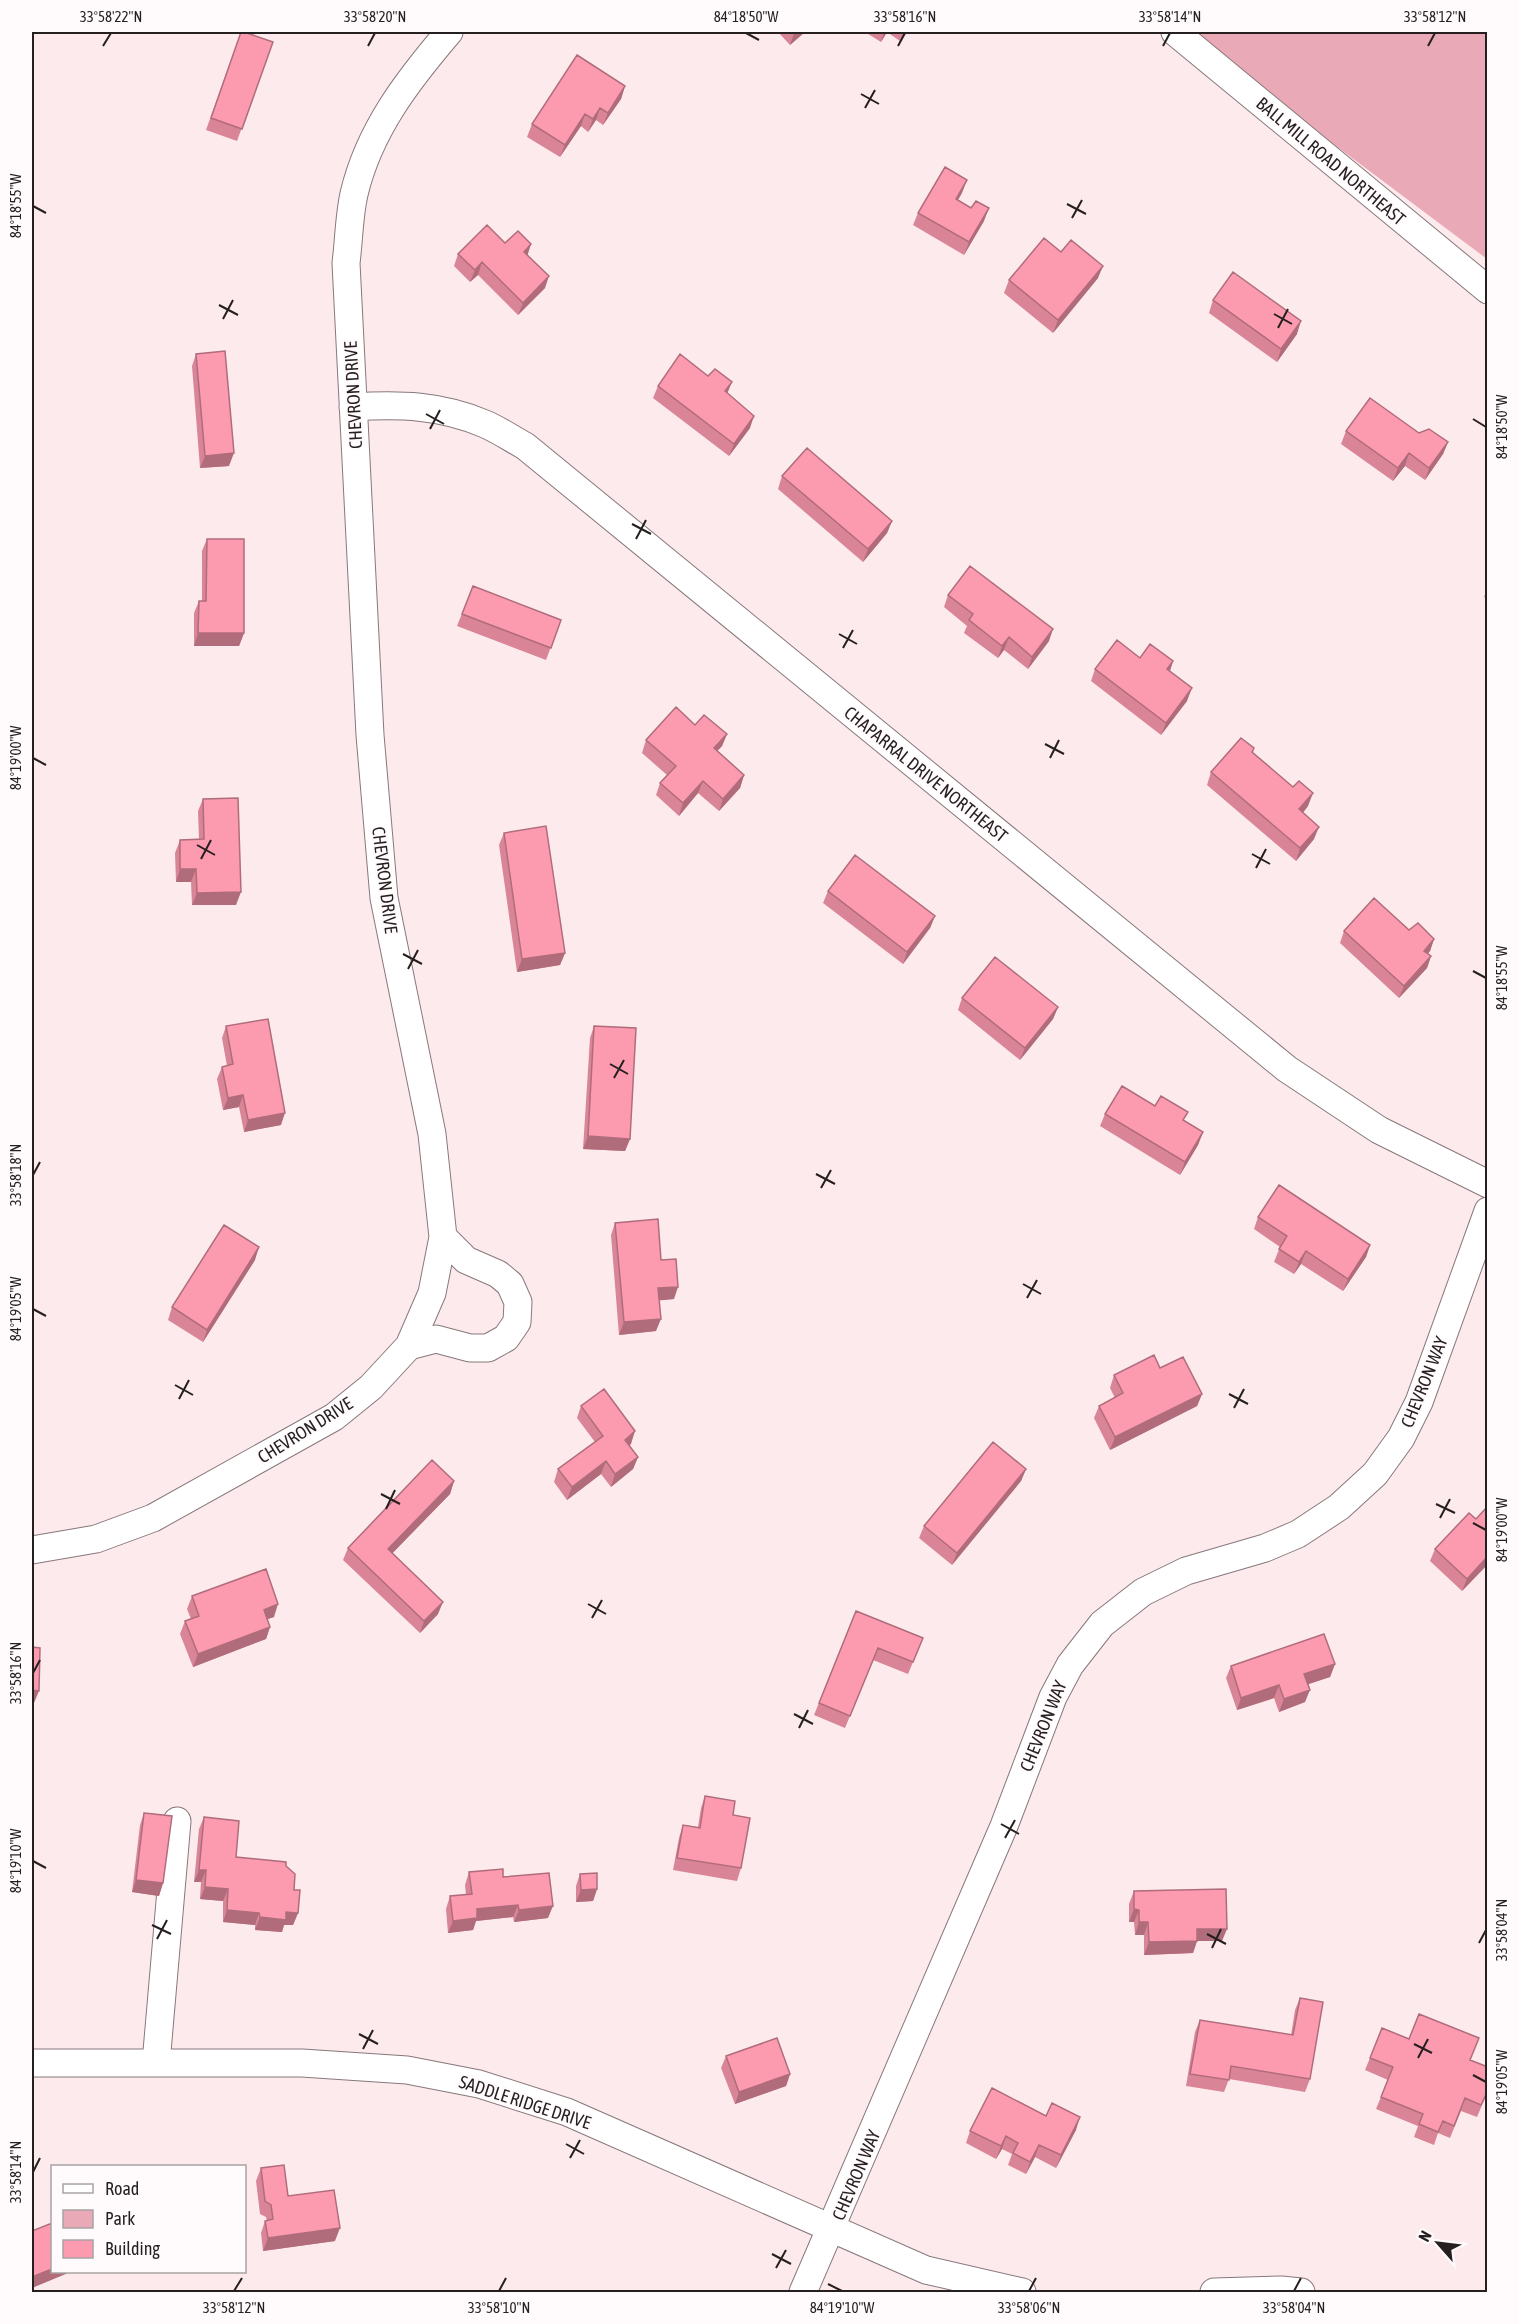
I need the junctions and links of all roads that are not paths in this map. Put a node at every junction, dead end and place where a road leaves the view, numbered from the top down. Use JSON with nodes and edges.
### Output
{"nodes":[{"id":1,"x":449,"y":32,"type":"edge"},
{"id":2,"x":1175,"y":32,"type":"edge"},
{"id":3,"x":1488,"y":290,"type":"edge"},
{"id":4,"x":353,"y":407,"type":"junction"},
{"id":5,"x":1488,"y":1184,"type":"edge"},
{"id":6,"x":1488,"y":1211,"type":"edge"},
{"id":7,"x":444,"y":1237,"type":"junction"},
{"id":8,"x":409,"y":1346,"type":"junction"},
{"id":9,"x":32,"y":1550,"type":"edge"},
{"id":10,"x":177,"y":1821,"type":"dead end"},
{"id":11,"x":32,"y":2063,"type":"edge"},
{"id":12,"x":156,"y":2063,"type":"junction"},
{"id":13,"x":832,"y":2229,"type":"junction"},
{"id":14,"x":804,"y":2292,"type":"edge"},
{"id":15,"x":1022,"y":2292,"type":"edge"},
{"id":16,"x":1214,"y":2292,"type":"edge"},
{"id":17,"x":1301,"y":2292,"type":"edge"}],
"edges":[{"from":1,"to":4,"type":"street","name":"CHEVRON DRIVE"},
{"from":2,"to":3,"type":"street","name":"BALL MILL ROAD NORTHEAST"},
{"from":4,"to":5,"type":"street","name":"CHAPARRAL DRIVE NORTHEAST"},
{"from":4,"to":7,"type":"street","name":"CHEVRON DRIVE"},
{"from":6,"to":13,"type":"street","name":"CHEVRON WAY"},
{"from":7,"to":8,"type":"street","name":"CHEVRON DRIVE"},
{"from":7,"to":8,"type":"street"},
{"from":8,"to":9,"type":"street","name":"CHEVRON DRIVE"},
{"from":10,"to":12,"type":"street"},
{"from":11,"to":12,"type":"street","name":"SADDLE RIDGE DRIVE"},
{"from":12,"to":13,"type":"street","name":"SADDLE RIDGE DRIVE"},
{"from":13,"to":14,"type":"street","name":"CHEVRON WAY"},
{"from":13,"to":15,"type":"street","name":"SADDLE RIDGE DRIVE"},
{"from":16,"to":17,"type":"street"}]}
